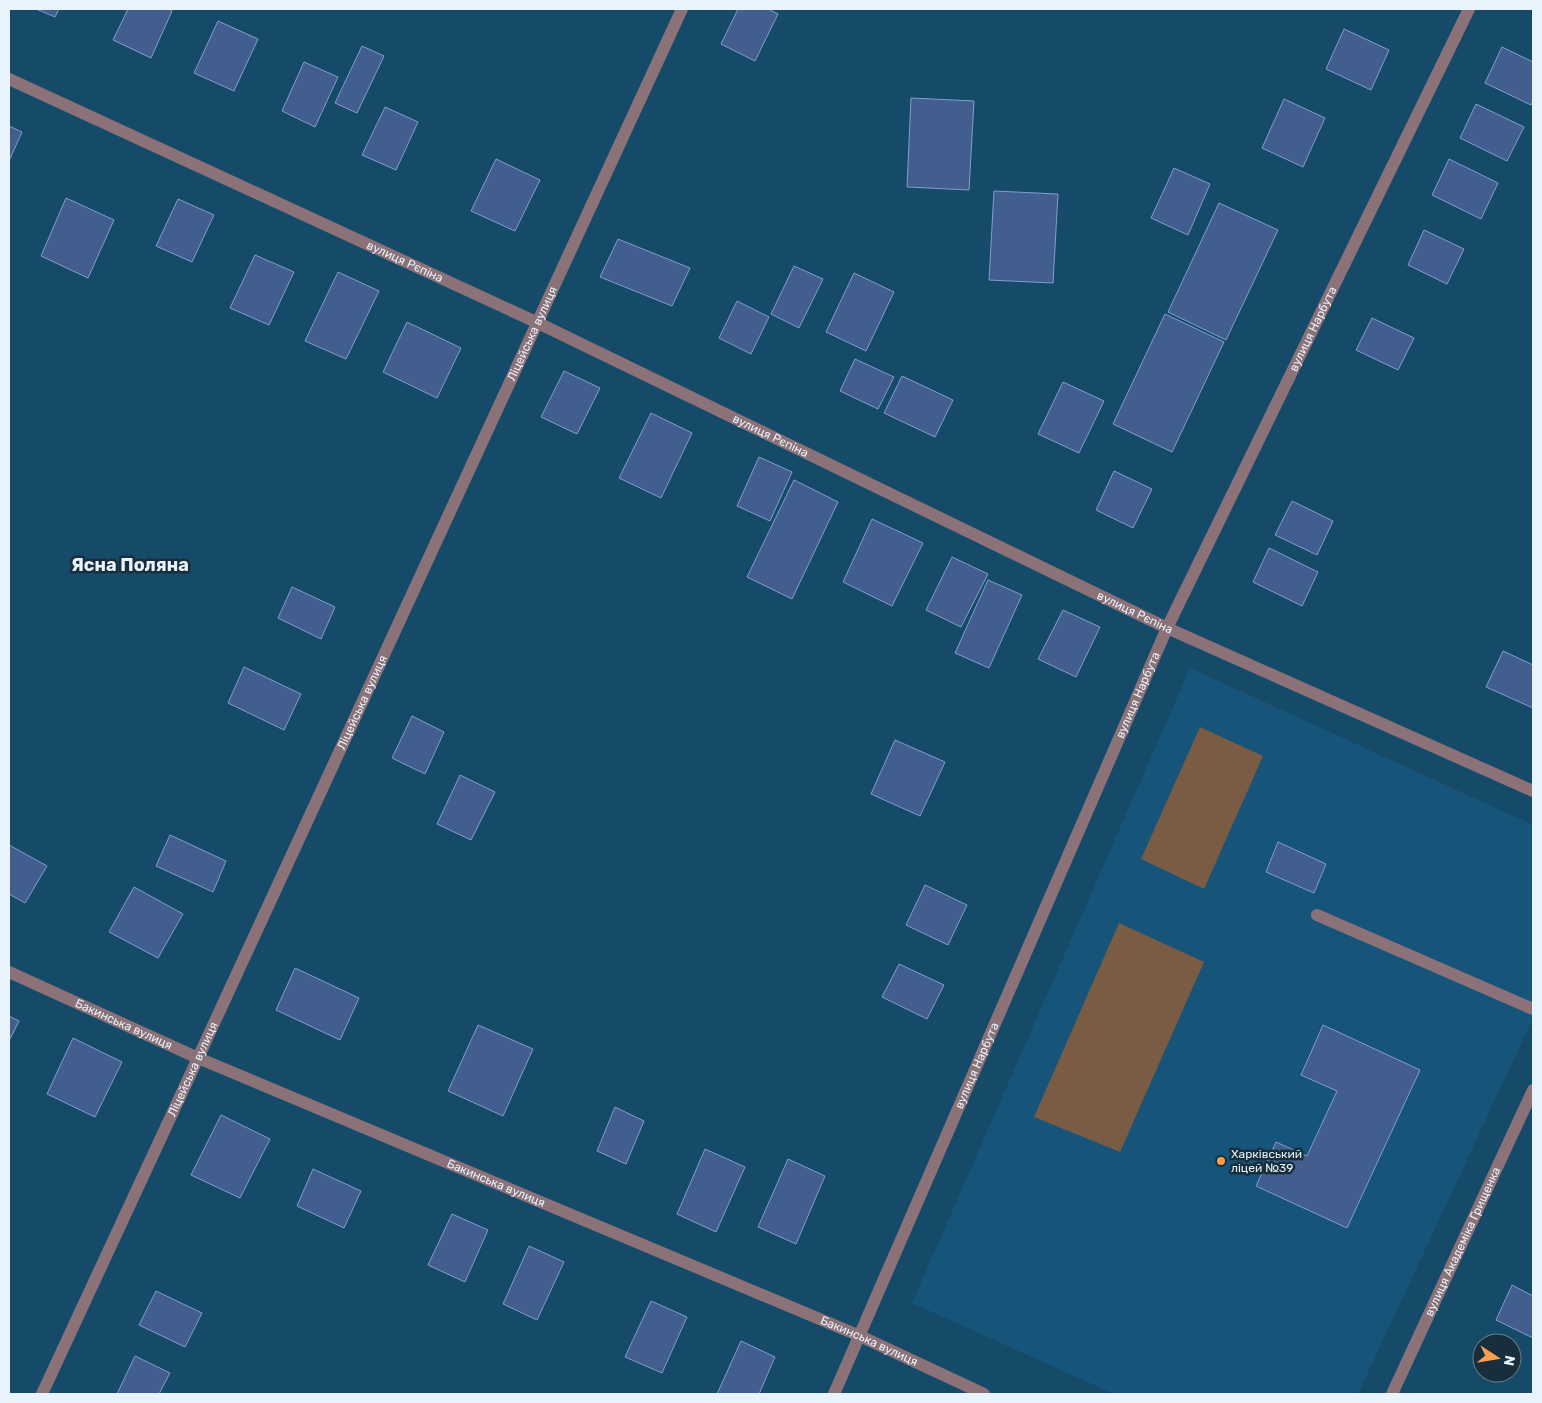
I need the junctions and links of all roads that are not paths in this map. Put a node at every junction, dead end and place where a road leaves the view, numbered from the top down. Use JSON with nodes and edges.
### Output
{"nodes":[{"id":1,"x":682,"y":9,"type":"edge"},
{"id":2,"x":1469,"y":9,"type":"edge"},
{"id":3,"x":9,"y":79,"type":"edge"},
{"id":4,"x":536,"y":322,"type":"junction"},
{"id":5,"x":1167,"y":628,"type":"junction"},
{"id":6,"x":1533,"y":791,"type":"edge"},
{"id":7,"x":1317,"y":916,"type":"dead end"},
{"id":8,"x":9,"y":972,"type":"edge"},
{"id":9,"x":1533,"y":1009,"type":"edge"},
{"id":10,"x":198,"y":1058,"type":"junction"},
{"id":11,"x":1533,"y":1090,"type":"edge"},
{"id":12,"x":860,"y":1336,"type":"junction"},
{"id":13,"x":42,"y":1394,"type":"edge"},
{"id":14,"x":834,"y":1394,"type":"edge"},
{"id":15,"x":984,"y":1394,"type":"edge"},
{"id":16,"x":1392,"y":1394,"type":"edge"}],
"edges":[{"from":1,"to":4,"type":"street","name":"Ліцейська вулиця"},
{"from":2,"to":5,"type":"street","name":"вулиця Нарбута"},
{"from":3,"to":4,"type":"street","name":"вулиця Рєпіна"},
{"from":4,"to":5,"type":"street","name":"вулиця Рєпіна"},
{"from":4,"to":10,"type":"street","name":"Ліцейська вулиця"},
{"from":5,"to":6,"type":"street","name":"вулиця Рєпіна"},
{"from":5,"to":12,"type":"street","name":"вулиця Нарбута"},
{"from":7,"to":9,"type":"street"},
{"from":8,"to":10,"type":"street","name":"Бакинська вулиця"},
{"from":10,"to":12,"type":"street","name":"Бакинська вулиця"},
{"from":10,"to":13,"type":"street","name":"Ліцейська вулиця"},
{"from":11,"to":16,"type":"street","name":"вулиця Академіка Грищенка"},
{"from":12,"to":14,"type":"street","name":"вулиця Нарбута"},
{"from":12,"to":15,"type":"street","name":"Бакинська вулиця"}]}
